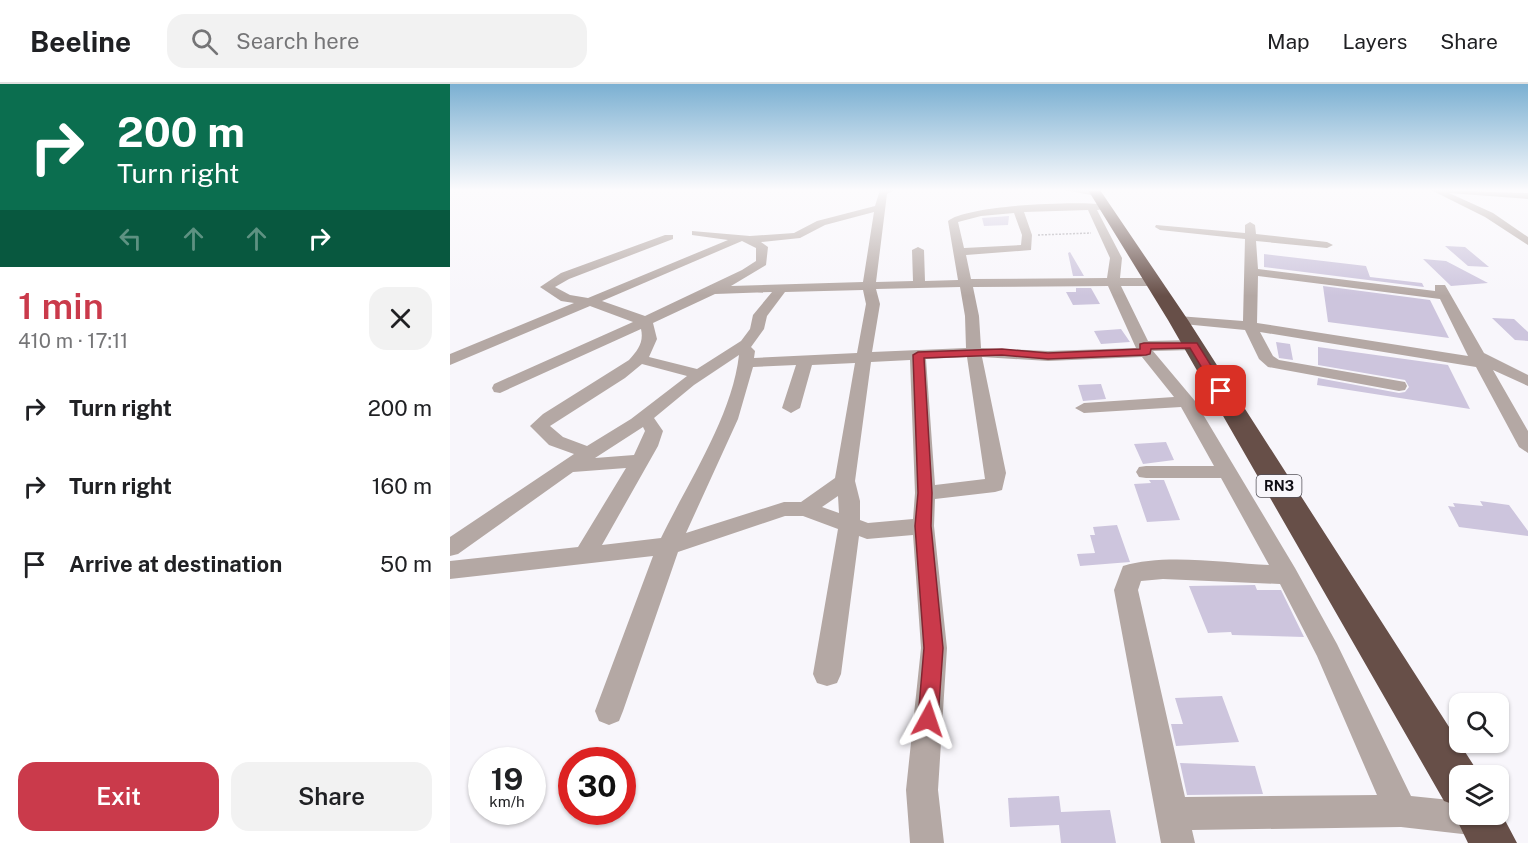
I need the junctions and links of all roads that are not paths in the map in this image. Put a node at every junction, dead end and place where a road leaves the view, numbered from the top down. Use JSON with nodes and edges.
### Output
{"nodes":[{"id":1,"x":816,"y":225,"type":"edge"},
{"id":2,"x":878,"y":225,"type":"edge"},
{"id":3,"x":954,"y":225,"type":"edge"},
{"id":4,"x":1024,"y":225,"type":"edge"},
{"id":5,"x":1102,"y":225,"type":"edge"},
{"id":6,"x":1110,"y":225,"type":"edge"},
{"id":7,"x":1504,"y":225,"type":"edge"},
{"id":8,"x":1160,"y":227,"type":"dead end"},
{"id":9,"x":1250,"y":231,"type":"junction"},
{"id":10,"x":696,"y":233,"type":"dead end"},
{"id":11,"x":669,"y":237,"type":"dead end"},
{"id":12,"x":744,"y":240,"type":"junction"},
{"id":13,"x":1528,"y":242,"type":"edge"},
{"id":14,"x":1327,"y":245,"type":"dead end"},
{"id":15,"x":918,"y":250,"type":"dead end"},
{"id":16,"x":961,"y":252,"type":"junction"},
{"id":17,"x":1252,"y":272,"type":"junction"},
{"id":18,"x":1113,"y":282,"type":"junction"},
{"id":19,"x":1154,"y":282,"type":"junction"},
{"id":20,"x":967,"y":283,"type":"junction"},
{"id":21,"x":869,"y":286,"type":"junction"},
{"id":22,"x":919,"y":286,"type":"junction"},
{"id":23,"x":780,"y":289,"type":"junction"},
{"id":24,"x":710,"y":290,"type":"junction"},
{"id":25,"x":591,"y":302,"type":"junction"},
{"id":26,"x":1178,"y":320,"type":"junction"},
{"id":27,"x":645,"y":321,"type":"junction"},
{"id":28,"x":1250,"y":326,"type":"junction"},
{"id":29,"x":746,"y":344,"type":"junction"},
{"id":30,"x":1193,"y":345,"type":"junction"},
{"id":31,"x":1145,"y":349,"type":"junction"},
{"id":32,"x":974,"y":353,"type":"junction"},
{"id":33,"x":918,"y":355,"type":"junction"},
{"id":34,"x":864,"y":357,"type":"junction"},
{"id":35,"x":640,"y":359,"type":"junction"},
{"id":36,"x":1478,"y":359,"type":"junction"},
{"id":37,"x":450,"y":360,"type":"edge"},
{"id":38,"x":806,"y":360,"type":"junction"},
{"id":39,"x":748,"y":363,"type":"junction"},
{"id":40,"x":699,"y":374,"type":"junction"},
{"id":41,"x":1525,"y":378,"type":"edge"},
{"id":42,"x":1399,"y":386,"type":"dead end"},
{"id":43,"x":500,"y":388,"type":"dead end"},
{"id":44,"x":1186,"y":401,"type":"junction"},
{"id":45,"x":791,"y":408,"type":"dead end"},
{"id":46,"x":1084,"y":408,"type":"dead end"},
{"id":47,"x":645,"y":417,"type":"junction"},
{"id":48,"x":1528,"y":447,"type":"edge"},
{"id":49,"x":589,"y":453,"type":"junction"},
{"id":50,"x":640,"y":461,"type":"junction"},
{"id":51,"x":567,"y":466,"type":"junction"},
{"id":52,"x":1146,"y":472,"type":"dead end"},
{"id":53,"x":1229,"y":472,"type":"junction"},
{"id":54,"x":845,"y":481,"type":"junction"},
{"id":55,"x":925,"y":493,"type":"junction"},
{"id":56,"x":805,"y":509,"type":"junction"},
{"id":57,"x":849,"y":526,"type":"junction"},
{"id":58,"x":923,"y":526,"type":"junction"},
{"id":59,"x":669,"y":546,"type":"junction"},
{"id":60,"x":450,"y":548,"type":"edge"},
{"id":61,"x":586,"y":553,"type":"junction"},
{"id":62,"x":450,"y":570,"type":"edge"},
{"id":63,"x":1287,"y":575,"type":"junction"},
{"id":64,"x":827,"y":674,"type":"dead end"},
{"id":65,"x":609,"y":711,"type":"dead end"},
{"id":66,"x":1449,"y":768,"type":"edge"},
{"id":67,"x":1401,"y":811,"type":"junction"},
{"id":68,"x":1449,"y":814,"type":"edge"},
{"id":69,"x":1175,"y":829,"type":"edge"},
{"id":70,"x":927,"y":843,"type":"edge"}],
"edges":[{"from":1,"to":12,"type":"street"},
{"from":2,"to":21,"type":"street"},
{"from":3,"to":16,"type":"street"},
{"from":4,"to":16,"type":"street"},
{"from":5,"to":18,"type":"street"},
{"from":6,"to":19,"type":"highway","number":"RN3"},
{"from":7,"to":13,"type":"street"},
{"from":8,"to":9,"type":"street"},
{"from":9,"to":14,"type":"street"},
{"from":9,"to":17,"type":"street"},
{"from":10,"to":12,"type":"street"},
{"from":11,"to":25,"type":"street"},
{"from":12,"to":24,"type":"street"},
{"from":12,"to":25,"type":"street"},
{"from":15,"to":22,"type":"street"},
{"from":16,"to":20,"type":"street"},
{"from":17,"to":28,"type":"street"},
{"from":17,"to":36,"type":"street"},
{"from":18,"to":19,"type":"street"},
{"from":18,"to":20,"type":"street"},
{"from":18,"to":31,"type":"street"},
{"from":19,"to":26,"type":"highway","number":"RN3"},
{"from":20,"to":22,"type":"street"},
{"from":20,"to":32,"type":"street"},
{"from":21,"to":22,"type":"street"},
{"from":21,"to":23,"type":"street"},
{"from":21,"to":34,"type":"street"},
{"from":23,"to":24,"type":"street"},
{"from":23,"to":29,"type":"street"},
{"from":24,"to":27,"type":"street"},
{"from":25,"to":27,"type":"street"},
{"from":25,"to":37,"type":"street"},
{"from":26,"to":28,"type":"street"},
{"from":26,"to":30,"type":"highway","number":"RN3"},
{"from":27,"to":35,"type":"street"},
{"from":27,"to":43,"type":"street"},
{"from":28,"to":36,"type":"street"},
{"from":28,"to":42,"type":"street"},
{"from":29,"to":39,"type":"street"},
{"from":29,"to":40,"type":"street"},
{"from":30,"to":31,"type":"street"},
{"from":30,"to":66,"type":"highway","number":"RN3"},
{"from":31,"to":32,"type":"street"},
{"from":31,"to":44,"type":"street"},
{"from":32,"to":33,"type":"street"},
{"from":32,"to":55,"type":"street"},
{"from":33,"to":34,"type":"street"},
{"from":33,"to":55,"type":"street"},
{"from":34,"to":38,"type":"street"},
{"from":34,"to":54,"type":"street"},
{"from":35,"to":40,"type":"street"},
{"from":35,"to":49,"type":"street"},
{"from":36,"to":41,"type":"street"},
{"from":36,"to":48,"type":"street"},
{"from":38,"to":39,"type":"street"},
{"from":38,"to":45,"type":"street"},
{"from":39,"to":59,"type":"street"},
{"from":40,"to":47,"type":"street"},
{"from":44,"to":46,"type":"street"},
{"from":44,"to":53,"type":"street"},
{"from":47,"to":49,"type":"street"},
{"from":47,"to":50,"type":"street"},
{"from":49,"to":51,"type":"street"},
{"from":50,"to":51,"type":"street"},
{"from":50,"to":61,"type":"street"},
{"from":51,"to":60,"type":"street"},
{"from":52,"to":53,"type":"street"},
{"from":53,"to":63,"type":"street"},
{"from":54,"to":56,"type":"street"},
{"from":54,"to":57,"type":"street"},
{"from":55,"to":58,"type":"street"},
{"from":56,"to":57,"type":"street"},
{"from":56,"to":59,"type":"street"},
{"from":57,"to":58,"type":"street"},
{"from":57,"to":64,"type":"street"},
{"from":58,"to":70,"type":"street"},
{"from":59,"to":61,"type":"street"},
{"from":59,"to":65,"type":"street"},
{"from":61,"to":62,"type":"street"},
{"from":63,"to":67,"type":"street"},
{"from":63,"to":69,"type":"street"},
{"from":67,"to":68,"type":"street"},
{"from":67,"to":69,"type":"street"}]}
